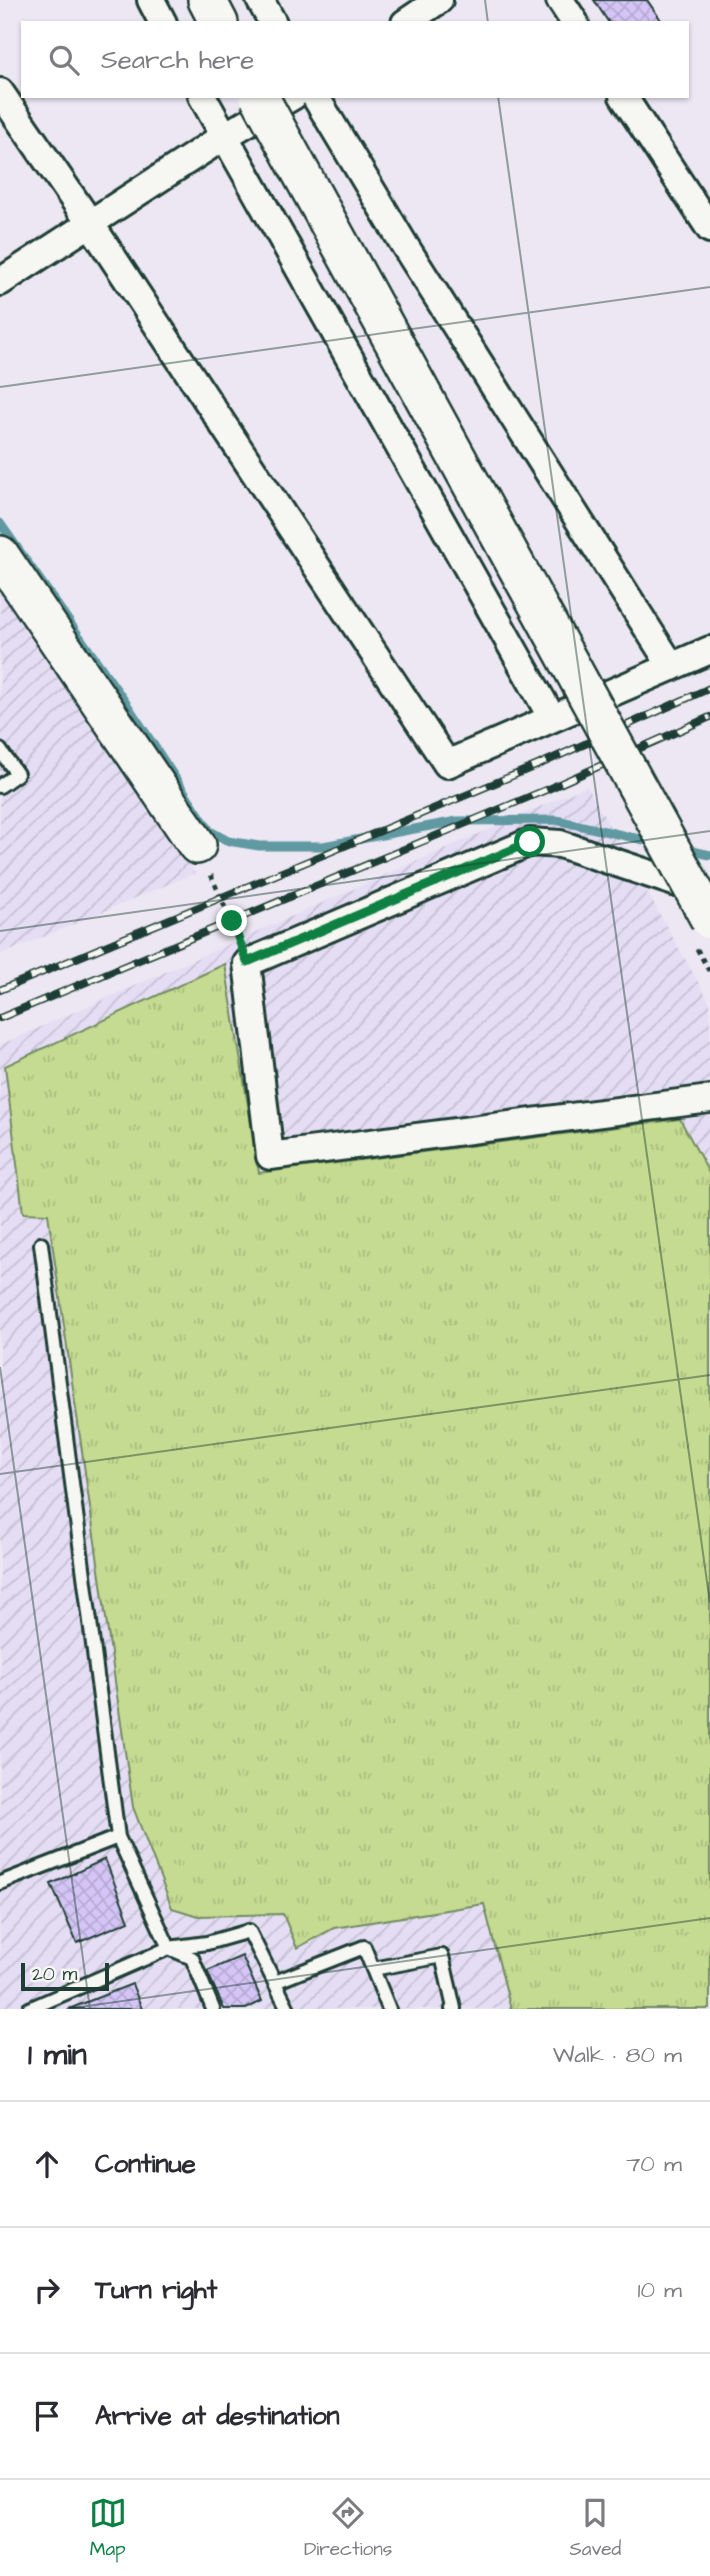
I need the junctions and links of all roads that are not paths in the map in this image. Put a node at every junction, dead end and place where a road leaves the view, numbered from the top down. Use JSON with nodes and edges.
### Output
{"nodes":[{"id":1,"x":151,"y":0,"type":"edge"},
{"id":2,"x":207,"y":0,"type":"edge"},
{"id":3,"x":260,"y":0,"type":"edge"},
{"id":4,"x":439,"y":0,"type":"edge"},
{"id":5,"x":560,"y":0,"type":"edge"},
{"id":6,"x":162,"y":21,"type":"edge"},
{"id":7,"x":218,"y":21,"type":"edge"},
{"id":8,"x":272,"y":21,"type":"edge"},
{"id":9,"x":408,"y":21,"type":"edge"},
{"id":10,"x":574,"y":21,"type":"edge"},
{"id":11,"x":0,"y":92,"type":"edge"},
{"id":12,"x":203,"y":98,"type":"edge"},
{"id":13,"x":261,"y":98,"type":"edge"},
{"id":14,"x":290,"y":98,"type":"edge"},
{"id":15,"x":317,"y":98,"type":"edge"},
{"id":16,"x":624,"y":98,"type":"edge"},
{"id":17,"x":223,"y":137,"type":"junction"},
{"id":18,"x":90,"y":223,"type":"junction"},
{"id":19,"x":710,"y":229,"type":"edge"},
{"id":20,"x":0,"y":282,"type":"edge"},
{"id":21,"x":0,"y":555,"type":"edge"},
{"id":22,"x":710,"y":650,"type":"edge"},
{"id":23,"x":672,"y":667,"type":"junction"},
{"id":24,"x":552,"y":718,"type":"junction"},
{"id":25,"x":0,"y":750,"type":"edge"},
{"id":26,"x":0,"y":786,"type":"edge"},
{"id":27,"x":197,"y":845,"type":"road end"},
{"id":28,"x":710,"y":894,"type":"edge"},
{"id":29,"x":710,"y":920,"type":"edge"},
{"id":30,"x":710,"y":1099,"type":"edge"},
{"id":31,"x":41,"y":1244,"type":"dead end"},
{"id":32,"x":118,"y":1837,"type":"junction"},
{"id":33,"x":0,"y":1883,"type":"edge"},
{"id":34,"x":169,"y":1948,"type":"junction"},
{"id":35,"x":373,"y":1969,"type":"junction"},
{"id":36,"x":275,"y":1982,"type":"junction"},
{"id":37,"x":283,"y":2007,"type":"edge"},
{"id":38,"x":29,"y":2009,"type":"edge"},
{"id":39,"x":213,"y":2009,"type":"edge"},
{"id":40,"x":389,"y":2009,"type":"edge"},
{"id":41,"x":452,"y":2009,"type":"edge"}],
"edges":[{"from":1,"to":6,"type":"street"},
{"from":2,"to":7,"type":"street"},
{"from":3,"to":8,"type":"street"},
{"from":4,"to":9,"type":"street"},
{"from":5,"to":10,"type":"street"},
{"from":11,"to":18,"type":"street"},
{"from":12,"to":17,"type":"street"},
{"from":13,"to":29,"type":"street","bridge":true},
{"from":14,"to":17,"type":"street"},
{"from":15,"to":23,"type":"street"},
{"from":16,"to":19,"type":"street"},
{"from":17,"to":18,"type":"street"},
{"from":17,"to":24,"type":"street"},
{"from":18,"to":20,"type":"street"},
{"from":18,"to":24,"type":"street"},
{"from":21,"to":27,"type":"street"},
{"from":22,"to":23,"type":"street"},
{"from":23,"to":24,"type":"street"},
{"from":25,"to":26,"type":"lane"},
{"from":28,"to":30,"type":"street"},
{"from":31,"to":32,"type":"lane"},
{"from":32,"to":33,"type":"lane"},
{"from":32,"to":34,"type":"lane"},
{"from":34,"to":36,"type":"lane"},
{"from":34,"to":38,"type":"lane"},
{"from":34,"to":39,"type":"lane"},
{"from":35,"to":36,"type":"lane"},
{"from":35,"to":40,"type":"lane"},
{"from":35,"to":41,"type":"lane"},
{"from":36,"to":37,"type":"lane"}]}
